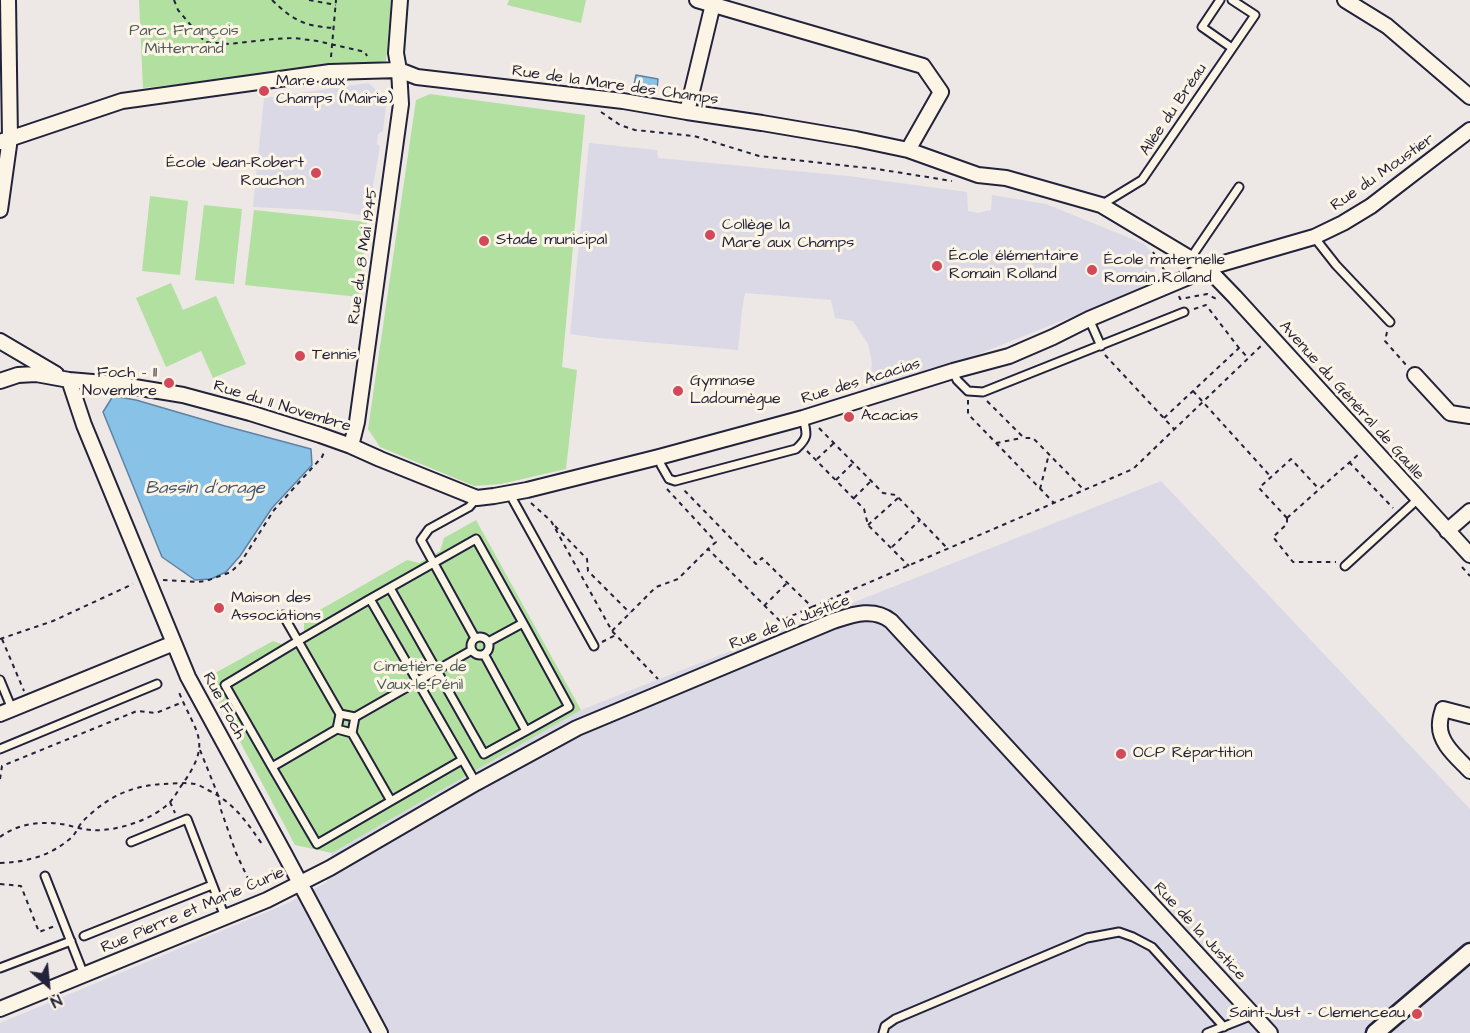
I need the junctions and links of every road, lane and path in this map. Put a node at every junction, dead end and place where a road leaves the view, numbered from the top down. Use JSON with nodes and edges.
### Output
{"nodes":[{"id":1,"x":8,"y":0,"type":"edge"},
{"id":2,"x":174,"y":0,"type":"edge"},
{"id":3,"x":272,"y":0,"type":"edge"},
{"id":4,"x":309,"y":0,"type":"edge"},
{"id":5,"x":336,"y":0,"type":"edge"},
{"id":6,"x":400,"y":0,"type":"edge"},
{"id":7,"x":697,"y":0,"type":"edge"},
{"id":8,"x":1220,"y":0,"type":"edge"},
{"id":9,"x":1232,"y":0,"type":"edge"},
{"id":10,"x":1345,"y":0,"type":"edge"},
{"id":11,"x":713,"y":4,"type":"junction"},
{"id":12,"x":336,"y":5,"type":"junction"},
{"id":13,"x":334,"y":28,"type":"junction"},
{"id":14,"x":332,"y":44,"type":"junction"},
{"id":15,"x":1232,"y":48,"type":"junction"},
{"id":16,"x":374,"y":70,"type":"junction"},
{"id":17,"x":399,"y":70,"type":"junction"},
{"id":18,"x":330,"y":72,"type":"junction"},
{"id":19,"x":1470,"y":97,"type":"edge"},
{"id":20,"x":597,"y":110,"type":"dead end"},
{"id":21,"x":687,"y":112,"type":"junction"},
{"id":22,"x":1470,"y":130,"type":"edge"},
{"id":23,"x":5,"y":140,"type":"edge"},
{"id":24,"x":908,"y":150,"type":"junction"},
{"id":25,"x":952,"y":181,"type":"dead end"},
{"id":26,"x":1239,"y":188,"type":"dead end"},
{"id":27,"x":1101,"y":205,"type":"junction"},
{"id":28,"x":0,"y":210,"type":"edge"},
{"id":29,"x":1314,"y":237,"type":"junction"},
{"id":30,"x":1154,"y":253,"type":"dead end"},
{"id":31,"x":1190,"y":259,"type":"junction"},
{"id":32,"x":1208,"y":269,"type":"junction"},
{"id":33,"x":1172,"y":284,"type":"junction"},
{"id":34,"x":1224,"y":303,"type":"dead end"},
{"id":35,"x":1184,"y":312,"type":"joint"},
{"id":36,"x":1089,"y":319,"type":"junction"},
{"id":37,"x":1390,"y":322,"type":"joint"},
{"id":38,"x":1271,"y":337,"type":"junction"},
{"id":39,"x":0,"y":341,"type":"edge"},
{"id":40,"x":1101,"y":346,"type":"junction"},
{"id":41,"x":1239,"y":348,"type":"junction"},
{"id":42,"x":1248,"y":358,"type":"junction"},
{"id":43,"x":953,"y":371,"type":"junction"},
{"id":44,"x":1415,"y":375,"type":"joint"},
{"id":45,"x":0,"y":381,"type":"edge"},
{"id":46,"x":69,"y":381,"type":"junction"},
{"id":47,"x":968,"y":391,"type":"junction"},
{"id":48,"x":1193,"y":391,"type":"junction"},
{"id":49,"x":983,"y":392,"type":"junction"},
{"id":50,"x":1203,"y":402,"type":"junction"},
{"id":51,"x":808,"y":416,"type":"junction"},
{"id":52,"x":1470,"y":416,"type":"edge"},
{"id":53,"x":1164,"y":418,"type":"junction"},
{"id":54,"x":1174,"y":429,"type":"junction"},
{"id":55,"x":1024,"y":438,"type":"junction"},
{"id":56,"x":330,"y":439,"type":"junction"},
{"id":57,"x":834,"y":443,"type":"junction"},
{"id":58,"x":996,"y":443,"type":"junction"},
{"id":59,"x":801,"y":444,"type":"junction"},
{"id":60,"x":1368,"y":445,"type":"junction"},
{"id":61,"x":351,"y":446,"type":"junction"},
{"id":62,"x":1049,"y":454,"type":"junction"},
{"id":63,"x":659,"y":458,"type":"junction"},
{"id":64,"x":816,"y":460,"type":"junction"},
{"id":65,"x":854,"y":462,"type":"junction"},
{"id":66,"x":1349,"y":462,"type":"junction"},
{"id":67,"x":1270,"y":477,"type":"junction"},
{"id":68,"x":672,"y":480,"type":"junction"},
{"id":69,"x":836,"y":480,"type":"junction"},
{"id":70,"x":872,"y":481,"type":"junction"},
{"id":71,"x":1040,"y":489,"type":"junction"},
{"id":72,"x":1319,"y":489,"type":"junction"},
{"id":73,"x":527,"y":490,"type":"junction"},
{"id":74,"x":1084,"y":490,"type":"junction"},
{"id":75,"x":511,"y":493,"type":"junction"},
{"id":76,"x":477,"y":498,"type":"junction"},
{"id":77,"x":854,"y":498,"type":"junction"},
{"id":78,"x":898,"y":498,"type":"junction"},
{"id":79,"x":1418,"y":499,"type":"junction"},
{"id":80,"x":1054,"y":503,"type":"junction"},
{"id":81,"x":1470,"y":511,"type":"edge"},
{"id":82,"x":1400,"y":516,"type":"junction"},
{"id":83,"x":1287,"y":518,"type":"junction"},
{"id":84,"x":920,"y":520,"type":"junction"},
{"id":85,"x":551,"y":521,"type":"junction"},
{"id":86,"x":868,"y":525,"type":"junction"},
{"id":87,"x":1448,"y":531,"type":"junction"},
{"id":88,"x":891,"y":548,"type":"junction"},
{"id":89,"x":708,"y":549,"type":"junction"},
{"id":90,"x":948,"y":549,"type":"junction"},
{"id":91,"x":1470,"y":555,"type":"edge"},
{"id":92,"x":1456,"y":561,"type":"dead end"},
{"id":93,"x":433,"y":564,"type":"junction"},
{"id":94,"x":909,"y":566,"type":"junction"},
{"id":95,"x":1345,"y":566,"type":"joint"},
{"id":96,"x":1470,"y":576,"type":"edge"},
{"id":97,"x":149,"y":581,"type":"junction"},
{"id":98,"x":787,"y":583,"type":"junction"},
{"id":99,"x":390,"y":588,"type":"junction"},
{"id":100,"x":370,"y":598,"type":"junction"},
{"id":101,"x":764,"y":606,"type":"junction"},
{"id":102,"x":812,"y":607,"type":"junction"},
{"id":103,"x":630,"y":613,"type":"junction"},
{"id":104,"x":283,"y":615,"type":"dead end"},
{"id":105,"x":523,"y":623,"type":"junction"},
{"id":106,"x":612,"y":631,"type":"junction"},
{"id":107,"x":616,"y":634,"type":"junction"},
{"id":108,"x":475,"y":638,"type":"junction"},
{"id":109,"x":1,"y":639,"type":"edge"},
{"id":110,"x":298,"y":641,"type":"junction"},
{"id":111,"x":488,"y":642,"type":"junction"},
{"id":112,"x":174,"y":643,"type":"junction"},
{"id":113,"x":594,"y":646,"type":"joint"},
{"id":114,"x":472,"y":650,"type":"junction"},
{"id":115,"x":484,"y":654,"type":"junction"},
{"id":116,"x":437,"y":670,"type":"junction"},
{"id":117,"x":0,"y":680,"type":"edge"},
{"id":118,"x":174,"y":681,"type":"dead end"},
{"id":119,"x":417,"y":681,"type":"junction"},
{"id":120,"x":158,"y":684,"type":"dead end"},
{"id":121,"x":668,"y":690,"type":"junction"},
{"id":122,"x":28,"y":702,"type":"junction"},
{"id":123,"x":183,"y":702,"type":"junction"},
{"id":124,"x":6,"y":711,"type":"edge"},
{"id":125,"x":340,"y":714,"type":"junction"},
{"id":126,"x":1470,"y":716,"type":"edge"},
{"id":127,"x":355,"y":717,"type":"junction"},
{"id":128,"x":337,"y":729,"type":"junction"},
{"id":129,"x":526,"y":731,"type":"junction"},
{"id":130,"x":352,"y":733,"type":"junction"},
{"id":131,"x":200,"y":748,"type":"junction"},
{"id":132,"x":0,"y":749,"type":"edge"},
{"id":133,"x":462,"y":760,"type":"junction"},
{"id":134,"x":272,"y":767,"type":"junction"},
{"id":135,"x":1470,"y":771,"type":"edge"},
{"id":136,"x":0,"y":779,"type":"edge"},
{"id":137,"x":184,"y":783,"type":"junction"},
{"id":138,"x":476,"y":783,"type":"junction"},
{"id":139,"x":219,"y":795,"type":"junction"},
{"id":140,"x":391,"y":801,"type":"junction"},
{"id":141,"x":78,"y":829,"type":"junction"},
{"id":142,"x":0,"y":837,"type":"edge"},
{"id":143,"x":131,"y":842,"type":"dead end"},
{"id":144,"x":284,"y":853,"type":"junction"},
{"id":145,"x":0,"y":863,"type":"edge"},
{"id":146,"x":45,"y":876,"type":"dead end"},
{"id":147,"x":299,"y":883,"type":"junction"},
{"id":148,"x":0,"y":884,"type":"edge"},
{"id":149,"x":212,"y":885,"type":"junction"},
{"id":150,"x":267,"y":900,"type":"junction"},
{"id":151,"x":225,"y":917,"type":"junction"},
{"id":152,"x":64,"y":923,"type":"junction"},
{"id":153,"x":84,"y":936,"type":"dead end"},
{"id":154,"x":71,"y":941,"type":"junction"},
{"id":155,"x":1470,"y":952,"type":"edge"},
{"id":156,"x":0,"y":968,"type":"edge"},
{"id":157,"x":84,"y":975,"type":"junction"},
{"id":158,"x":0,"y":1009,"type":"edge"},
{"id":159,"x":1253,"y":1015,"type":"junction"},
{"id":160,"x":1224,"y":1027,"type":"junction"},
{"id":161,"x":380,"y":1033,"type":"edge"},
{"id":162,"x":883,"y":1033,"type":"edge"},
{"id":163,"x":1207,"y":1033,"type":"edge"},
{"id":164,"x":1270,"y":1033,"type":"edge"},
{"id":165,"x":1375,"y":1033,"type":"edge"}],
"edges":[{"from":1,"to":23,"type":"street"},
{"from":2,"to":14,"type":"path"},
{"from":3,"to":13,"type":"path"},
{"from":4,"to":12,"type":"path"},
{"from":5,"to":12,"type":"path"},
{"from":6,"to":17,"type":"street","name":"Rue du 8 Mai 1945"},
{"from":7,"to":11,"type":"street"},
{"from":8,"to":15,"type":"lane"},
{"from":9,"to":15,"type":"lane","name":"Allée du Bréau"},
{"from":10,"to":19,"type":"street"},
{"from":11,"to":21,"type":"street"},
{"from":11,"to":24,"type":"street"},
{"from":12,"to":13,"type":"path"},
{"from":13,"to":14,"type":"path"},
{"from":14,"to":16,"type":"path"},
{"from":14,"to":18,"type":"path"},
{"from":15,"to":27,"type":"lane","name":"Allée du Bréau"},
{"from":16,"to":17,"type":"street","name":"Rue de la Mare des Champs"},
{"from":16,"to":18,"type":"street","name":"Rue de la Mare des Champs"},
{"from":17,"to":21,"type":"street","name":"Rue de la Mare des Champs"},
{"from":17,"to":61,"type":"street","name":"Rue du 8 Mai 1945"},
{"from":18,"to":23,"type":"street","name":"Rue de la Mare des Champs"},
{"from":20,"to":25,"type":"path"},
{"from":21,"to":24,"type":"street","name":"Rue de la Mare des Champs"},
{"from":22,"to":29,"type":"street","name":"Rue du Moustier"},
{"from":23,"to":28,"type":"street"},
{"from":24,"to":27,"type":"street","name":"Rue de la Mare des Champs"},
{"from":26,"to":31,"type":"lane"},
{"from":27,"to":31,"type":"street","name":"Rue de la Mare des Champs"},
{"from":29,"to":32,"type":"street","name":"Rue du Moustier"},
{"from":29,"to":37,"type":"lane"},
{"from":30,"to":33,"type":"path"},
{"from":31,"to":32,"type":"street","name":"Rue de la Mare des Champs"},
{"from":32,"to":33,"type":"street","name":"Rue des Acacias"},
{"from":32,"to":38,"type":"street","name":"Avenue du Général de Gaulle"},
{"from":33,"to":34,"type":"path"},
{"from":33,"to":36,"type":"street","name":"Rue des Acacias"},
{"from":35,"to":40,"type":"lane"},
{"from":35,"to":41,"type":"path"},
{"from":36,"to":40,"type":"lane"},
{"from":36,"to":43,"type":"street","name":"Rue des Acacias"},
{"from":37,"to":44,"type":"path"},
{"from":38,"to":42,"type":"path"},
{"from":38,"to":60,"type":"street","name":"Avenue du Général de Gaulle"},
{"from":39,"to":46,"type":"street"},
{"from":40,"to":49,"type":"lane"},
{"from":40,"to":53,"type":"path"},
{"from":41,"to":42,"type":"path"},
{"from":41,"to":48,"type":"path"},
{"from":42,"to":50,"type":"path"},
{"from":43,"to":47,"type":"lane"},
{"from":43,"to":51,"type":"street","name":"Rue des Acacias"},
{"from":44,"to":52,"type":"street"},
{"from":45,"to":46,"type":"street","name":"Rue du 11 Novembre"},
{"from":46,"to":56,"type":"street","name":"Rue du 11 Novembre"},
{"from":46,"to":97,"type":"street","name":"Rue Foch"},
{"from":47,"to":49,"type":"lane"},
{"from":47,"to":58,"type":"path"},
{"from":48,"to":50,"type":"path"},
{"from":48,"to":53,"type":"path"},
{"from":49,"to":55,"type":"path"},
{"from":50,"to":54,"type":"path"},
{"from":50,"to":67,"type":"path"},
{"from":51,"to":57,"type":"path"},
{"from":51,"to":59,"type":"lane"},
{"from":51,"to":63,"type":"street","name":"Rue des Acacias"},
{"from":53,"to":54,"type":"path"},
{"from":54,"to":74,"type":"path"},
{"from":55,"to":58,"type":"path"},
{"from":55,"to":62,"type":"path"},
{"from":56,"to":61,"type":"street","name":"Rue du 11 Novembre"},
{"from":56,"to":97,"type":"path"},
{"from":57,"to":64,"type":"path"},
{"from":57,"to":65,"type":"path"},
{"from":58,"to":71,"type":"path"},
{"from":59,"to":64,"type":"path"},
{"from":59,"to":68,"type":"lane"},
{"from":60,"to":66,"type":"path"},
{"from":60,"to":79,"type":"street","name":"Avenue du Général de Gaulle"},
{"from":61,"to":76,"type":"street","name":"Rue du 11 Novembre"},
{"from":62,"to":71,"type":"path"},
{"from":62,"to":74,"type":"path"},
{"from":63,"to":68,"type":"lane"},
{"from":63,"to":73,"type":"street","name":"Rue des Acacias"},
{"from":64,"to":69,"type":"path"},
{"from":65,"to":69,"type":"path"},
{"from":65,"to":70,"type":"path"},
{"from":66,"to":72,"type":"path"},
{"from":66,"to":82,"type":"path"},
{"from":67,"to":72,"type":"path"},
{"from":67,"to":83,"type":"path"},
{"from":68,"to":89,"type":"path"},
{"from":68,"to":98,"type":"path"},
{"from":69,"to":77,"type":"path"},
{"from":70,"to":77,"type":"path"},
{"from":70,"to":78,"type":"path"},
{"from":71,"to":80,"type":"path"},
{"from":72,"to":83,"type":"path"},
{"from":73,"to":75,"type":"street","name":"Rue des Acacias"},
{"from":73,"to":85,"type":"path"},
{"from":74,"to":80,"type":"path"},
{"from":75,"to":76,"type":"street","name":"Rue des Acacias"},
{"from":75,"to":113,"type":"lane"},
{"from":76,"to":93,"type":"lane"},
{"from":77,"to":86,"type":"path"},
{"from":78,"to":84,"type":"path"},
{"from":78,"to":86,"type":"path"},
{"from":79,"to":82,"type":"lane"},
{"from":79,"to":87,"type":"street","name":"Avenue du Général de Gaulle"},
{"from":80,"to":90,"type":"path"},
{"from":81,"to":87,"type":"street"},
{"from":82,"to":95,"type":"lane"},
{"from":83,"to":95,"type":"path"},
{"from":84,"to":88,"type":"path"},
{"from":84,"to":90,"type":"path"},
{"from":85,"to":103,"type":"path"},
{"from":85,"to":106,"type":"path"},
{"from":86,"to":88,"type":"path"},
{"from":87,"to":91,"type":"street","name":"Avenue du Général de Gaulle"},
{"from":88,"to":94,"type":"path"},
{"from":89,"to":101,"type":"path"},
{"from":89,"to":103,"type":"path"},
{"from":90,"to":94,"type":"path"},
{"from":92,"to":96,"type":"path"},
{"from":93,"to":99,"type":"lane"},
{"from":93,"to":105,"type":"lane"},
{"from":93,"to":108,"type":"lane"},
{"from":94,"to":102,"type":"path"},
{"from":97,"to":109,"type":"path"},
{"from":97,"to":112,"type":"street","name":"Rue Foch"},
{"from":98,"to":101,"type":"path"},
{"from":98,"to":102,"type":"path"},
{"from":99,"to":100,"type":"lane"},
{"from":99,"to":116,"type":"lane"},
{"from":100,"to":110,"type":"lane"},
{"from":100,"to":119,"type":"lane"},
{"from":101,"to":102,"type":"path"},
{"from":103,"to":106,"type":"path"},
{"from":104,"to":110,"type":"lane"},
{"from":105,"to":111,"type":"lane"},
{"from":105,"to":129,"type":"lane"},
{"from":106,"to":107,"type":"path"},
{"from":107,"to":113,"type":"path"},
{"from":107,"to":121,"type":"path"},
{"from":108,"to":111,"type":"lane"},
{"from":108,"to":114,"type":"lane"},
{"from":109,"to":122,"type":"path"},
{"from":110,"to":125,"type":"lane"},
{"from":110,"to":134,"type":"lane"},
{"from":111,"to":115,"type":"lane"},
{"from":112,"to":122,"type":"street"},
{"from":112,"to":144,"type":"street","name":"Rue Foch"},
{"from":114,"to":115,"type":"lane"},
{"from":114,"to":116,"type":"lane"},
{"from":115,"to":129,"type":"lane"},
{"from":116,"to":119,"type":"lane"},
{"from":116,"to":129,"type":"lane"},
{"from":117,"to":124,"type":"lane"},
{"from":118,"to":123,"type":"path"},
{"from":119,"to":127,"type":"lane"},
{"from":119,"to":133,"type":"lane"},
{"from":120,"to":132,"type":"lane"},
{"from":121,"to":138,"type":"street","name":"Rue de la Justice"},
{"from":121,"to":159,"type":"street","name":"Rue de la Justice"},
{"from":122,"to":124,"type":"street"},
{"from":123,"to":131,"type":"path"},
{"from":123,"to":136,"type":"path"},
{"from":125,"to":127,"type":"lane"},
{"from":125,"to":128,"type":"lane"},
{"from":126,"to":135,"type":"street"},
{"from":127,"to":130,"type":"lane"},
{"from":128,"to":130,"type":"lane"},
{"from":128,"to":134,"type":"lane"},
{"from":130,"to":140,"type":"lane"},
{"from":131,"to":137,"type":"path"},
{"from":131,"to":139,"type":"path"},
{"from":133,"to":138,"type":"lane"},
{"from":133,"to":140,"type":"lane"},
{"from":134,"to":140,"type":"lane"},
{"from":137,"to":139,"type":"path"},
{"from":137,"to":141,"type":"path"},
{"from":137,"to":141,"type":"path"},
{"from":138,"to":147,"type":"street","name":"Rue de la Justice"},
{"from":139,"to":144,"type":"path"},
{"from":139,"to":150,"type":"path"},
{"from":141,"to":142,"type":"path"},
{"from":141,"to":145,"type":"path"},
{"from":143,"to":149,"type":"lane"},
{"from":144,"to":147,"type":"street","name":"Rue Foch"},
{"from":146,"to":152,"type":"lane"},
{"from":147,"to":150,"type":"street","name":"Rue Pierre et Marie Curie"},
{"from":147,"to":161,"type":"street","name":"Rue Foch"},
{"from":148,"to":152,"type":"path"},
{"from":149,"to":151,"type":"lane"},
{"from":149,"to":153,"type":"lane"},
{"from":150,"to":151,"type":"street","name":"Rue Pierre et Marie Curie"},
{"from":151,"to":157,"type":"street","name":"Rue Pierre et Marie Curie"},
{"from":152,"to":154,"type":"lane"},
{"from":154,"to":156,"type":"lane"},
{"from":154,"to":157,"type":"lane"},
{"from":155,"to":165,"type":"street"},
{"from":157,"to":158,"type":"street","name":"Rue Pierre et Marie Curie"},
{"from":159,"to":160,"type":"lane"},
{"from":159,"to":164,"type":"street","name":"Rue de la Justice"},
{"from":160,"to":162,"type":"lane"},
{"from":160,"to":163,"type":"lane"}]}
